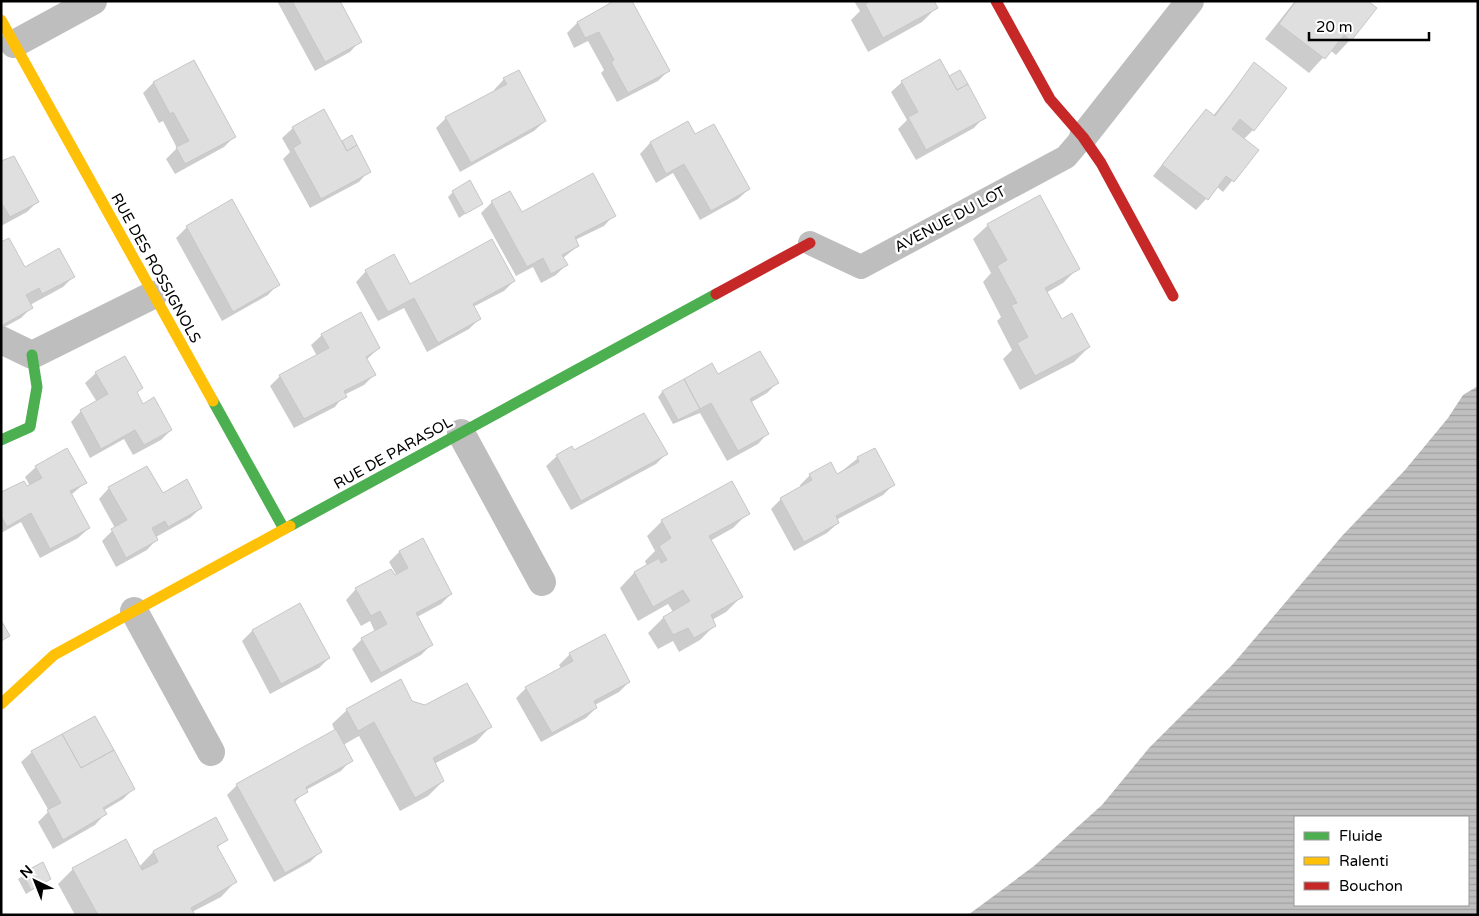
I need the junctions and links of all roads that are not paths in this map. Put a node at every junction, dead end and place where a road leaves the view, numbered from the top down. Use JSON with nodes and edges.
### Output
{"nodes":[{"id":1,"x":93,"y":1,"type":"edge"},
{"id":2,"x":996,"y":1,"type":"edge"},
{"id":3,"x":1190,"y":1,"type":"edge"},
{"id":4,"x":1,"y":20,"type":"edge"},
{"id":5,"x":14,"y":44,"type":"junction"},
{"id":6,"x":1083,"y":137,"type":"junction"},
{"id":7,"x":810,"y":243,"type":"joint"},
{"id":8,"x":153,"y":295,"type":"junction"},
{"id":9,"x":1173,"y":296,"type":"dead end"},
{"id":10,"x":1,"y":340,"type":"edge"},
{"id":11,"x":32,"y":355,"type":"junction"},
{"id":12,"x":460,"y":433,"type":"junction"},
{"id":13,"x":1,"y":440,"type":"edge"},
{"id":14,"x":284,"y":529,"type":"junction"},
{"id":15,"x":542,"y":582,"type":"dead end"},
{"id":16,"x":134,"y":611,"type":"junction"},
{"id":17,"x":1,"y":704,"type":"edge"},
{"id":18,"x":211,"y":752,"type":"dead end"}],
"edges":[{"from":1,"to":5,"type":"street"},
{"from":2,"to":6,"type":"street"},
{"from":3,"to":6,"type":"street","name":"AVENUE DU LOT"},
{"from":4,"to":5,"type":"street","name":"RUE DES ROSSIGNOLS"},
{"from":5,"to":8,"type":"street","name":"RUE DES ROSSIGNOLS"},
{"from":6,"to":7,"type":"lane","name":"AVENUE DU LOT"},
{"from":6,"to":9,"type":"street"},
{"from":7,"to":12,"type":"street","name":"RUE DE PARASOL"},
{"from":8,"to":11,"type":"street"},
{"from":8,"to":14,"type":"street","name":"RUE DES ROSSIGNOLS"},
{"from":10,"to":11,"type":"street"},
{"from":11,"to":13,"type":"street"},
{"from":12,"to":14,"type":"street","name":"RUE DE PARASOL"},
{"from":12,"to":15,"type":"street"},
{"from":14,"to":16,"type":"street","name":"RUE DE PARASOL"},
{"from":16,"to":17,"type":"street","name":"RUE DE PARASOL"},
{"from":16,"to":18,"type":"street"}]}
